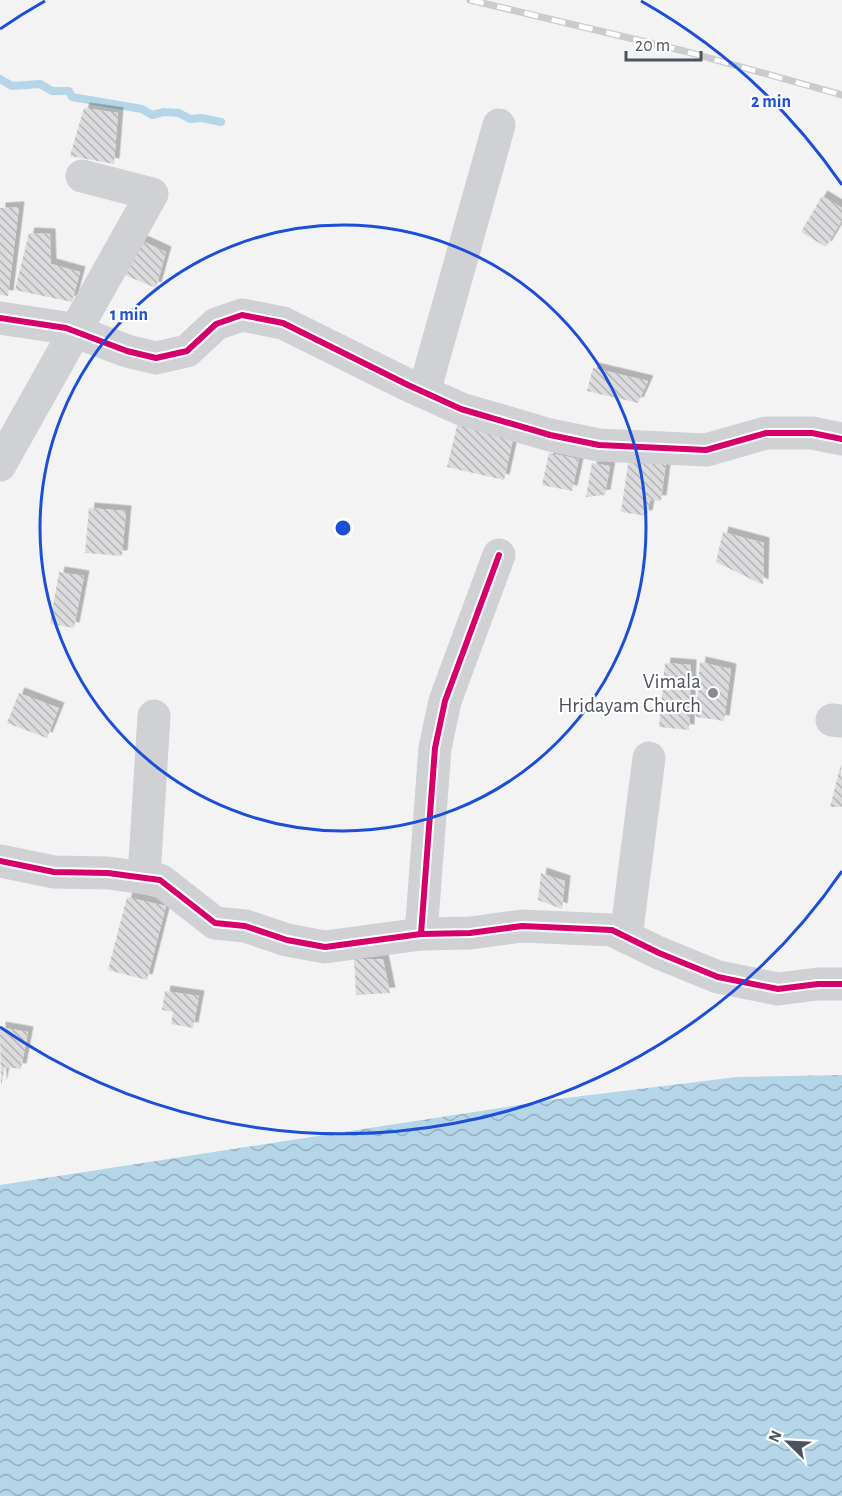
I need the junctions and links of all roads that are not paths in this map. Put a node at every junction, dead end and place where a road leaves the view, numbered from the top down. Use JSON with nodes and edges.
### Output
{"nodes":[{"id":1,"x":499,"y":125,"type":"dead end"},
{"id":2,"x":82,"y":176,"type":"dead end"},
{"id":3,"x":0,"y":318,"type":"edge"},
{"id":4,"x":74,"y":331,"type":"junction"},
{"id":5,"x":424,"y":392,"type":"junction"},
{"id":6,"x":842,"y":439,"type":"edge"},
{"id":7,"x":0,"y":465,"type":"edge"},
{"id":8,"x":499,"y":555,"type":"dead end"},
{"id":9,"x":154,"y":716,"type":"dead end"},
{"id":10,"x":649,"y":758,"type":"dead end"},
{"id":11,"x":0,"y":861,"type":"edge"},
{"id":12,"x":144,"y":877,"type":"junction"},
{"id":13,"x":421,"y":934,"type":"junction"},
{"id":14,"x":626,"y":937,"type":"junction"},
{"id":15,"x":842,"y":984,"type":"edge"}],
"edges":[{"from":1,"to":5,"type":"street"},
{"from":2,"to":4,"type":"street"},
{"from":3,"to":4,"type":"street"},
{"from":4,"to":5,"type":"street"},
{"from":4,"to":7,"type":"street"},
{"from":5,"to":6,"type":"street"},
{"from":8,"to":13,"type":"street"},
{"from":9,"to":12,"type":"street"},
{"from":10,"to":14,"type":"street"},
{"from":11,"to":12,"type":"street"},
{"from":12,"to":13,"type":"street"},
{"from":13,"to":14,"type":"street"},
{"from":14,"to":15,"type":"street"}]}
